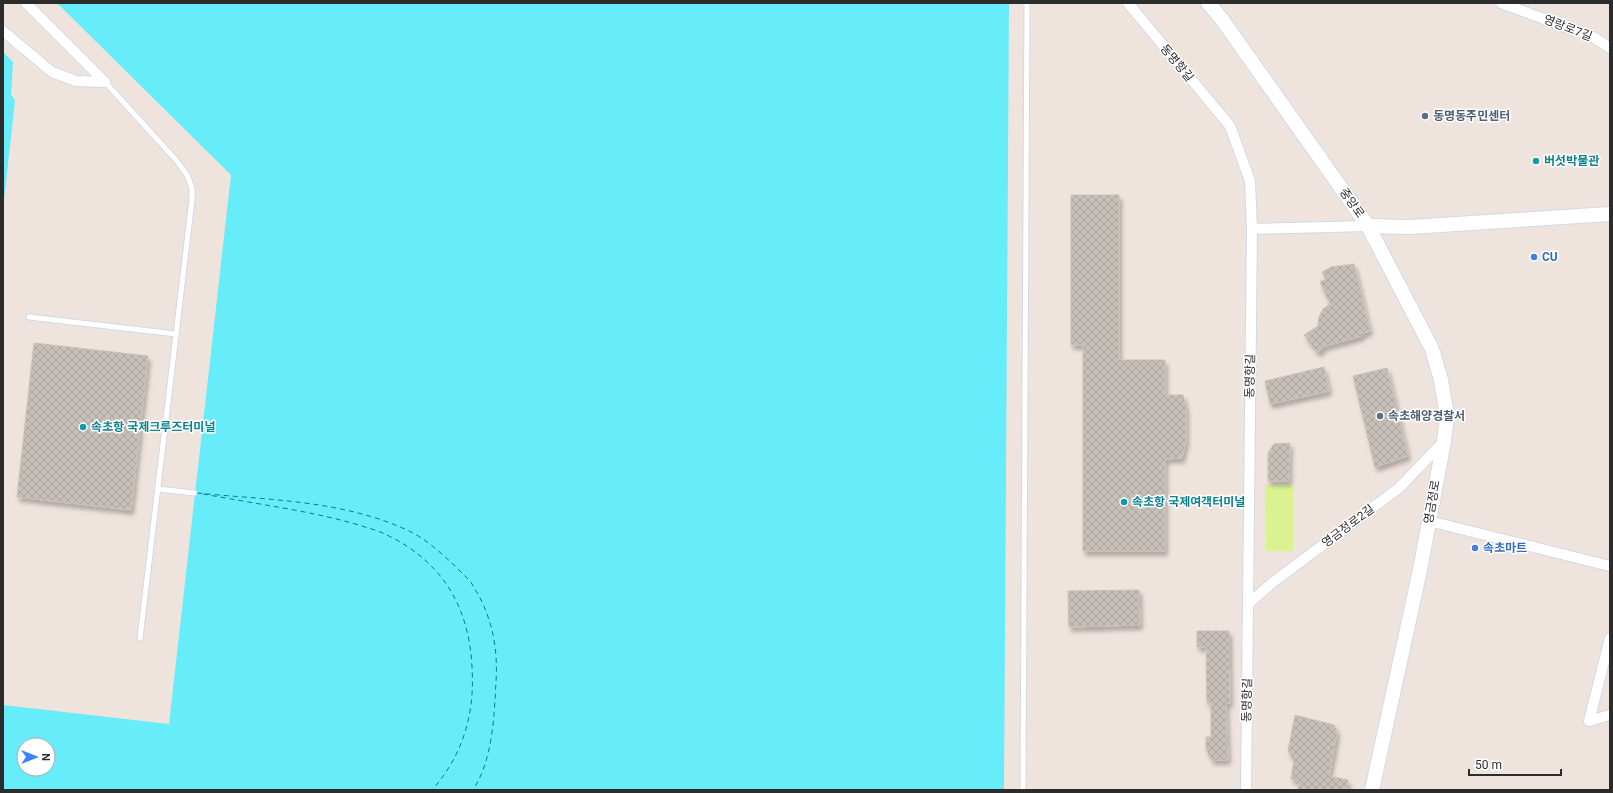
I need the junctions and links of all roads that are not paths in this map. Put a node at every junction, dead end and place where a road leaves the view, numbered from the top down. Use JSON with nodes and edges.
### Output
{"nodes":[{"id":1,"x":26,"y":3,"type":"edge"},
{"id":2,"x":1027,"y":3,"type":"edge"},
{"id":3,"x":1128,"y":3,"type":"edge"},
{"id":4,"x":1208,"y":3,"type":"edge"},
{"id":5,"x":1501,"y":3,"type":"edge"},
{"id":6,"x":3,"y":31,"type":"edge"},
{"id":7,"x":1610,"y":48,"type":"edge"},
{"id":8,"x":105,"y":82,"type":"junction"},
{"id":9,"x":1610,"y":214,"type":"edge"},
{"id":10,"x":1368,"y":226,"type":"junction"},
{"id":11,"x":1252,"y":229,"type":"junction"},
{"id":12,"x":29,"y":317,"type":"dead end"},
{"id":13,"x":176,"y":334,"type":"junction"},
{"id":14,"x":1444,"y":441,"type":"junction"},
{"id":15,"x":158,"y":489,"type":"junction"},
{"id":16,"x":194,"y":493,"type":"dead end"},
{"id":17,"x":1429,"y":521,"type":"junction"},
{"id":18,"x":1610,"y":566,"type":"edge"},
{"id":19,"x":1248,"y":604,"type":"junction"},
{"id":20,"x":140,"y":638,"type":"dead end"},
{"id":21,"x":1610,"y":638,"type":"edge"},
{"id":22,"x":1610,"y":715,"type":"edge"},
{"id":23,"x":1023,"y":790,"type":"edge"},
{"id":24,"x":1246,"y":790,"type":"edge"},
{"id":25,"x":1372,"y":790,"type":"edge"}],
"edges":[{"from":1,"to":8,"type":"street"},
{"from":2,"to":23,"type":"lane"},
{"from":3,"to":11,"type":"street","name":"동명항길"},
{"from":4,"to":10,"type":"street","name":"중앙로"},
{"from":5,"to":7,"type":"street","name":"영랑로7길"},
{"from":6,"to":8,"type":"street"},
{"from":8,"to":13,"type":"lane"},
{"from":9,"to":10,"type":"street","name":"중앙로"},
{"from":10,"to":11,"type":"street"},
{"from":10,"to":14,"type":"street","name":"영금정로"},
{"from":11,"to":19,"type":"street","name":"동명항길"},
{"from":12,"to":13,"type":"lane"},
{"from":13,"to":15,"type":"lane"},
{"from":14,"to":17,"type":"street","name":"영금정로"},
{"from":14,"to":19,"type":"street","name":"영금정로2길"},
{"from":15,"to":16,"type":"lane"},
{"from":15,"to":20,"type":"lane"},
{"from":17,"to":18,"type":"street"},
{"from":17,"to":25,"type":"street","name":"영금정로"},
{"from":19,"to":24,"type":"street","name":"동명항길"},
{"from":21,"to":22,"type":"street"}]}
